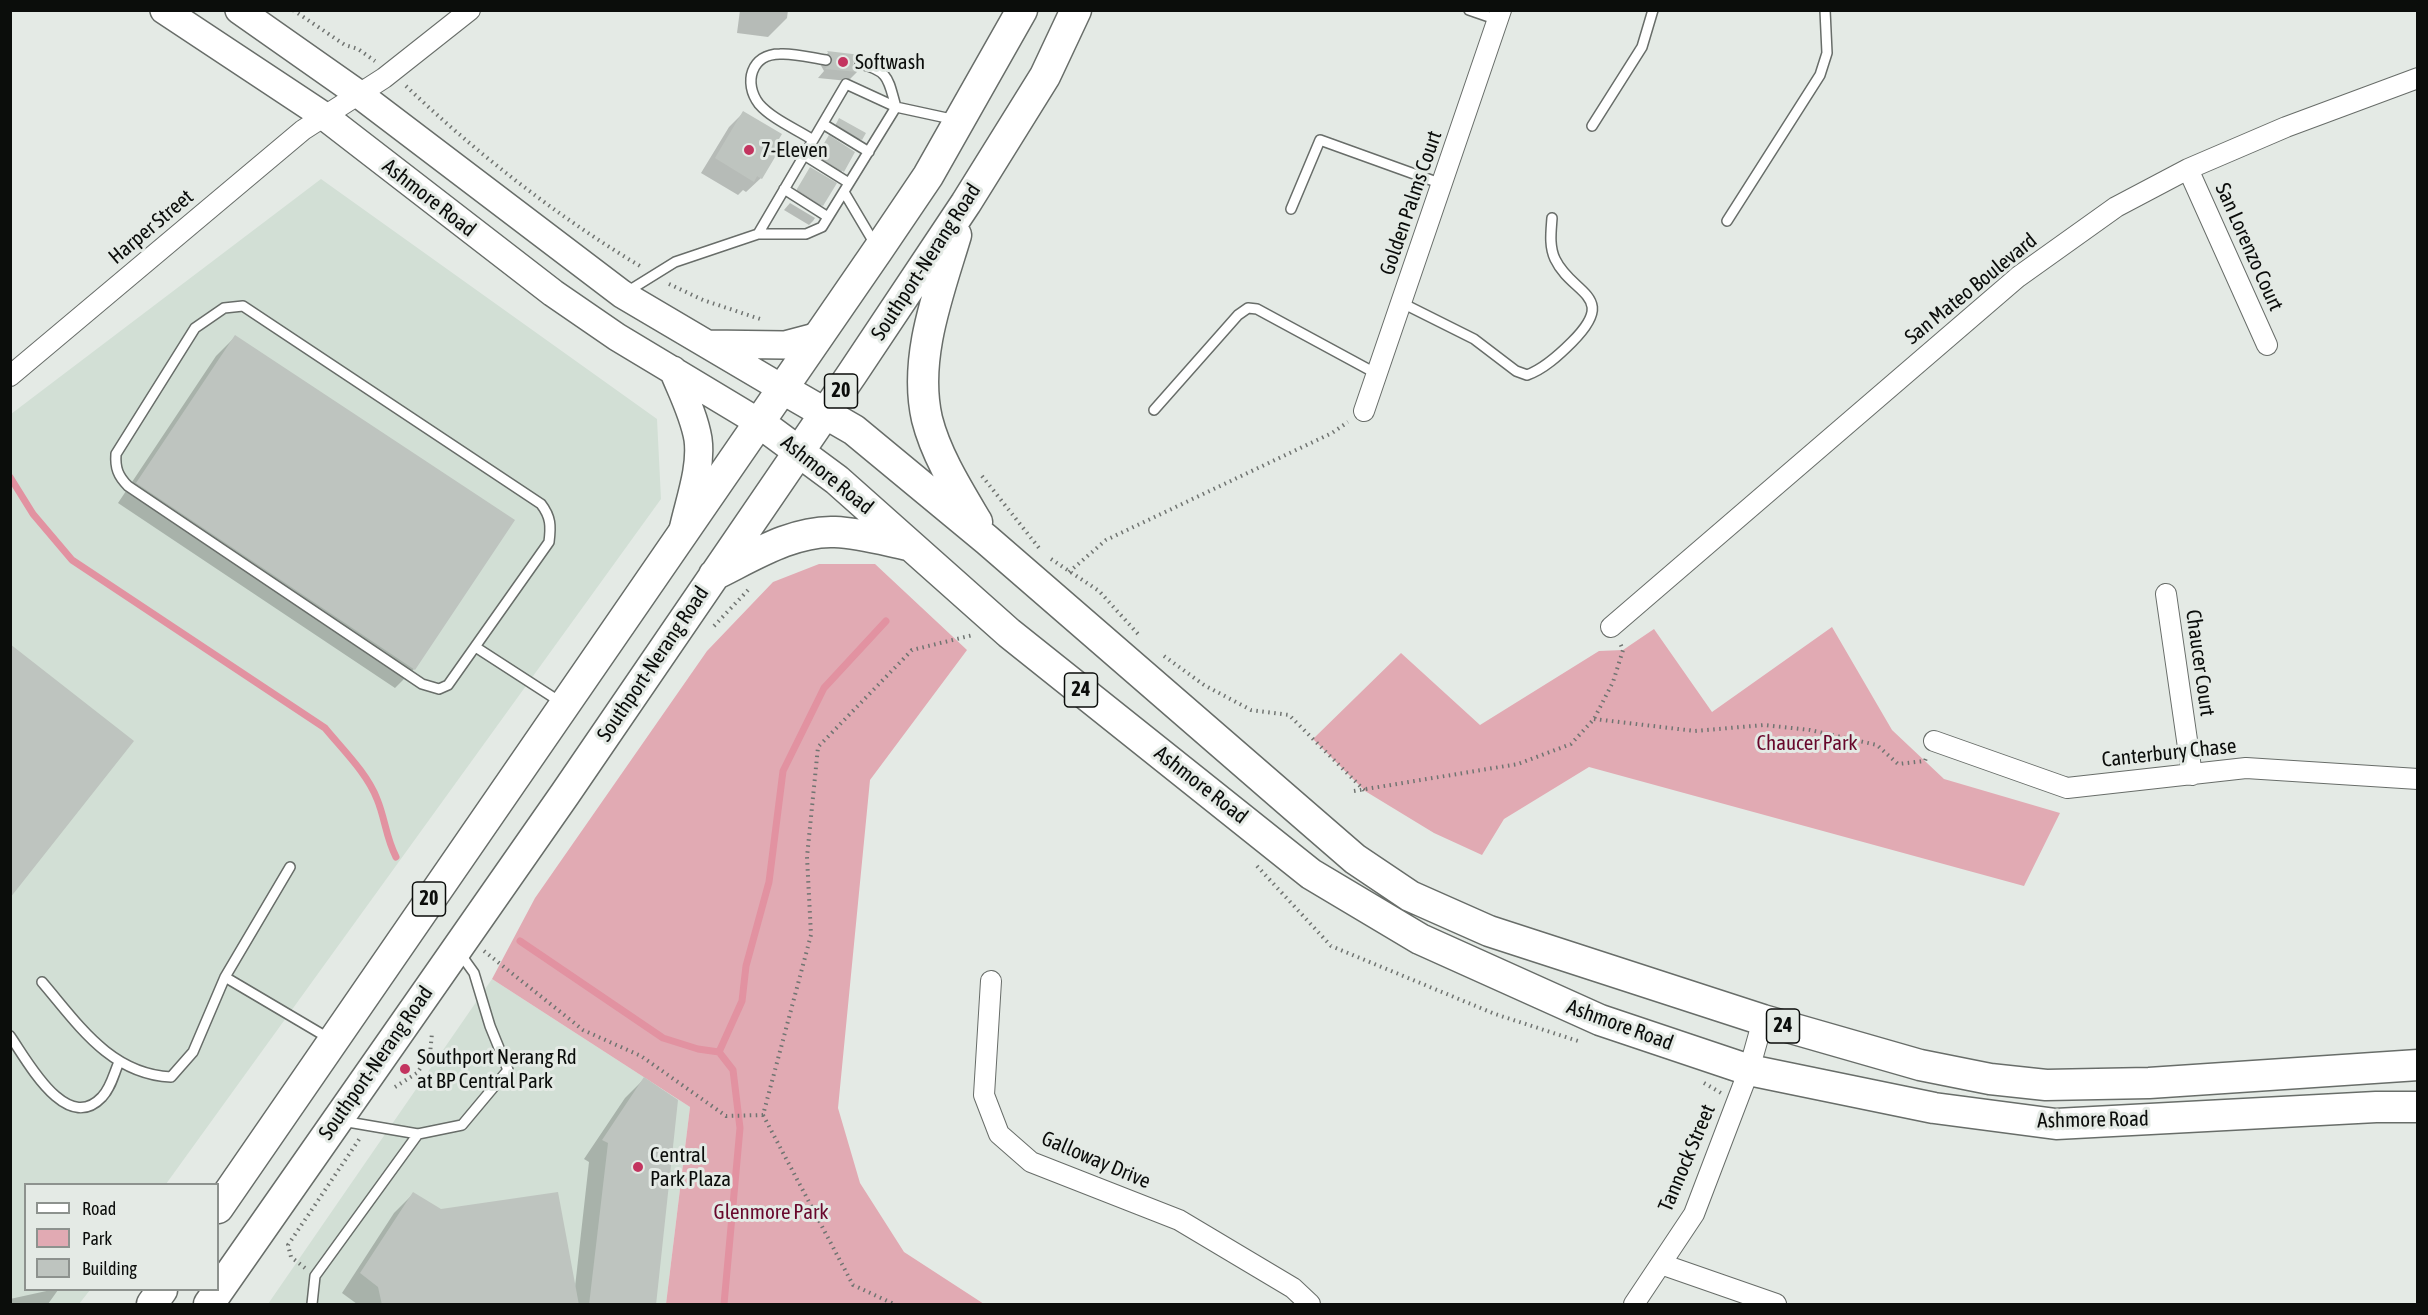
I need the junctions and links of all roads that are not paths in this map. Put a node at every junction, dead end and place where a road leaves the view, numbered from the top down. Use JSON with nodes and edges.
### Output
{"nodes":[{"id":1,"x":164,"y":10,"type":"edge"},
{"id":2,"x":239,"y":10,"type":"edge"},
{"id":3,"x":470,"y":10,"type":"edge"},
{"id":4,"x":1022,"y":10,"type":"edge"},
{"id":5,"x":1076,"y":10,"type":"edge"},
{"id":6,"x":1469,"y":10,"type":"edge"},
{"id":7,"x":1653,"y":10,"type":"edge"},
{"id":8,"x":1825,"y":10,"type":"edge"},
{"id":9,"x":1500,"y":15,"type":"edge"},
{"id":10,"x":826,"y":60,"type":"dead end"},
{"id":11,"x":860,"y":64,"type":"dead end"},
{"id":12,"x":2418,"y":78,"type":"edge"},
{"id":13,"x":360,"y":95,"type":"junction"},
{"id":14,"x":896,"y":107,"type":"junction"},
{"id":15,"x":324,"y":116,"type":"junction"},
{"id":16,"x":960,"y":121,"type":"junction"},
{"id":17,"x":823,"y":124,"type":"junction"},
{"id":18,"x":1592,"y":126,"type":"dead end"},
{"id":19,"x":813,"y":140,"type":"junction"},
{"id":20,"x":869,"y":152,"type":"junction"},
{"id":21,"x":804,"y":155,"type":"junction"},
{"id":22,"x":2188,"y":170,"type":"junction"},
{"id":23,"x":1443,"y":185,"type":"junction"},
{"id":24,"x":846,"y":187,"type":"junction"},
{"id":25,"x":784,"y":189,"type":"junction"},
{"id":26,"x":966,"y":203,"type":"junction"},
{"id":27,"x":1291,"y":209,"type":"dead end"},
{"id":28,"x":828,"y":217,"type":"junction"},
{"id":29,"x":1552,"y":218,"type":"dead end"},
{"id":30,"x":1727,"y":221,"type":"dead end"},
{"id":31,"x":758,"y":234,"type":"junction"},
{"id":32,"x":878,"y":250,"type":"junction"},
{"id":33,"x":622,"y":294,"type":"junction"},
{"id":34,"x":1402,"y":303,"type":"junction"},
{"id":35,"x":819,"y":336,"type":"junction"},
{"id":36,"x":706,"y":344,"type":"junction"},
{"id":37,"x":2267,"y":345,"type":"dead end"},
{"id":38,"x":673,"y":370,"type":"junction"},
{"id":39,"x":1377,"y":375,"type":"junction"},
{"id":40,"x":10,"y":376,"type":"edge"},
{"id":41,"x":783,"y":389,"type":"junction"},
{"id":42,"x":1154,"y":410,"type":"dead end"},
{"id":43,"x":1364,"y":411,"type":"road end"},
{"id":44,"x":826,"y":412,"type":"junction"},
{"id":45,"x":760,"y":423,"type":"junction"},
{"id":46,"x":799,"y":450,"type":"junction"},
{"id":47,"x":682,"y":536,"type":"junction"},
{"id":48,"x":987,"y":540,"type":"junction"},
{"id":49,"x":911,"y":546,"type":"junction"},
{"id":50,"x":712,"y":576,"type":"junction"},
{"id":51,"x":2166,"y":594,"type":"dead end"},
{"id":52,"x":1611,"y":627,"type":"road end"},
{"id":53,"x":477,"y":648,"type":"junction"},
{"id":54,"x":564,"y":704,"type":"junction"},
{"id":55,"x":1934,"y":741,"type":"road end"},
{"id":56,"x":2192,"y":775,"type":"junction"},
{"id":57,"x":2418,"y":779,"type":"edge"},
{"id":58,"x":290,"y":867,"type":"dead end"},
{"id":59,"x":469,"y":949,"type":"junction"},
{"id":60,"x":225,"y":977,"type":"junction"},
{"id":61,"x":991,"y":981,"type":"dead end"},
{"id":62,"x":42,"y":982,"type":"dead end"},
{"id":63,"x":1763,"y":1020,"type":"junction"},
{"id":64,"x":10,"y":1036,"type":"edge"},
{"id":65,"x":332,"y":1040,"type":"junction"},
{"id":66,"x":119,"y":1062,"type":"junction"},
{"id":67,"x":2418,"y":1065,"type":"edge"},
{"id":68,"x":1749,"y":1070,"type":"junction"},
{"id":69,"x":2418,"y":1107,"type":"edge"},
{"id":70,"x":336,"y":1119,"type":"junction"},
{"id":71,"x":418,"y":1134,"type":"junction"},
{"id":72,"x":219,"y":1207,"type":"edge"},
{"id":73,"x":1661,"y":1264,"type":"junction"},
{"id":74,"x":219,"y":1290,"type":"edge"},
{"id":75,"x":161,"y":1291,"type":"edge"},
{"id":76,"x":219,"y":1291,"type":"edge"},
{"id":77,"x":152,"y":1305,"type":"edge"},
{"id":78,"x":209,"y":1305,"type":"edge"},
{"id":79,"x":312,"y":1305,"type":"edge"},
{"id":80,"x":1310,"y":1305,"type":"edge"},
{"id":81,"x":1634,"y":1305,"type":"edge"},
{"id":82,"x":1776,"y":1305,"type":"edge"}],
"edges":[{"from":1,"to":15,"type":"main road","name":"Ashmore Road"},
{"from":2,"to":13,"type":"main road","name":"Ashmore Road"},
{"from":3,"to":13,"type":"street","name":"Harper Street"},
{"from":4,"to":16,"type":"main road","number":"20"},
{"from":5,"to":26,"type":"main road","name":"Southport-Nerang Road","number":"20"},
{"from":6,"to":9,"type":"lane"},
{"from":7,"to":18,"type":"lane"},
{"from":8,"to":30,"type":"lane"},
{"from":9,"to":23,"type":"street","name":"Golden Palms Court"},
{"from":10,"to":19,"type":"lane"},
{"from":11,"to":14,"type":"lane"},
{"from":12,"to":22,"type":"street","name":"San Mateo Boulevard"},
{"from":13,"to":15,"type":"street","name":"Harper Street"},
{"from":13,"to":33,"type":"main road","name":"Ashmore Road"},
{"from":14,"to":16,"type":"lane"},
{"from":14,"to":17,"type":"lane"},
{"from":14,"to":20,"type":"lane"},
{"from":15,"to":38,"type":"main road","name":"Ashmore Road"},
{"from":15,"to":40,"type":"street","name":"Harper Street"},
{"from":16,"to":32,"type":"main road","number":"20"},
{"from":17,"to":19,"type":"lane"},
{"from":17,"to":20,"type":"lane"},
{"from":19,"to":21,"type":"lane"},
{"from":20,"to":24,"type":"lane"},
{"from":21,"to":24,"type":"lane"},
{"from":21,"to":25,"type":"lane"},
{"from":22,"to":37,"type":"street","name":"San Lorenzo Court"},
{"from":22,"to":52,"type":"street","name":"San Mateo Boulevard"},
{"from":23,"to":27,"type":"lane"},
{"from":23,"to":34,"type":"street","name":"Golden Palms Court"},
{"from":24,"to":28,"type":"lane"},
{"from":24,"to":32,"type":"lane"},
{"from":25,"to":28,"type":"lane"},
{"from":25,"to":31,"type":"lane"},
{"from":26,"to":44,"type":"main road","name":"Southport-Nerang Road","number":"20"},
{"from":26,"to":48,"type":"main road"},
{"from":28,"to":31,"type":"lane"},
{"from":29,"to":34,"type":"lane"},
{"from":31,"to":33,"type":"lane"},
{"from":32,"to":35,"type":"main road","number":"20"},
{"from":33,"to":36,"type":"main road","name":"Ashmore Road"},
{"from":34,"to":39,"type":"street","name":"Golden Palms Court"},
{"from":35,"to":36,"type":"main road"},
{"from":35,"to":41,"type":"main road","number":"20"},
{"from":36,"to":41,"type":"main road","name":"Ashmore Road"},
{"from":38,"to":45,"type":"main road","name":"Ashmore Road"},
{"from":38,"to":47,"type":"main road"},
{"from":39,"to":42,"type":"lane"},
{"from":39,"to":43,"type":"street","name":"Golden Palms Court"},
{"from":41,"to":44,"type":"main road","name":"Ashmore Road","number":"24"},
{"from":41,"to":45,"type":"main road","number":"20"},
{"from":44,"to":46,"type":"main road","name":"Southport-Nerang Road","number":"20"},
{"from":44,"to":48,"type":"main road","name":"Ashmore Road","number":"24"},
{"from":45,"to":46,"type":"main road","name":"Ashmore Road","number":"24"},
{"from":45,"to":47,"type":"main road","number":"20"},
{"from":46,"to":49,"type":"main road","name":"Ashmore Road","number":"24"},
{"from":46,"to":50,"type":"main road","name":"Southport-Nerang Road","number":"20"},
{"from":47,"to":54,"type":"main road","number":"20"},
{"from":48,"to":63,"type":"main road","name":"Ashmore Road","number":"24"},
{"from":49,"to":50,"type":"main road"},
{"from":49,"to":68,"type":"main road","name":"Ashmore Road","number":"24"},
{"from":50,"to":59,"type":"main road","name":"Southport-Nerang Road","number":"20"},
{"from":51,"to":56,"type":"street","name":"Chaucer Court"},
{"from":53,"to":53,"type":"lane"},
{"from":53,"to":54,"type":"lane"},
{"from":54,"to":65,"type":"main road","number":"20"},
{"from":55,"to":56,"type":"street","name":"Canterbury Chase"},
{"from":56,"to":57,"type":"street","name":"Canterbury Chase"},
{"from":58,"to":60,"type":"lane"},
{"from":59,"to":70,"type":"main road","name":"Southport-Nerang Road","number":"20"},
{"from":59,"to":71,"type":"lane"},
{"from":60,"to":65,"type":"lane"},
{"from":60,"to":66,"type":"lane"},
{"from":61,"to":80,"type":"street","name":"Galloway Drive"},
{"from":62,"to":66,"type":"lane"},
{"from":63,"to":67,"type":"main road","name":"Ashmore Road","number":"24"},
{"from":63,"to":68,"type":"street","name":"Tannock Street"},
{"from":64,"to":66,"type":"lane"},
{"from":65,"to":72,"type":"main road","number":"20"},
{"from":68,"to":69,"type":"main road","name":"Ashmore Road","number":"24"},
{"from":68,"to":73,"type":"street","name":"Tannock Street"},
{"from":70,"to":71,"type":"lane"},
{"from":70,"to":74,"type":"main road","name":"Southport-Nerang Road","number":"20"},
{"from":71,"to":79,"type":"lane"},
{"from":73,"to":81,"type":"street","name":"Tannock Street"},
{"from":73,"to":82,"type":"street"},
{"from":75,"to":77,"type":"main road"},
{"from":76,"to":78,"type":"main road","name":"Southport-Nerang Road","number":"20"}]}
